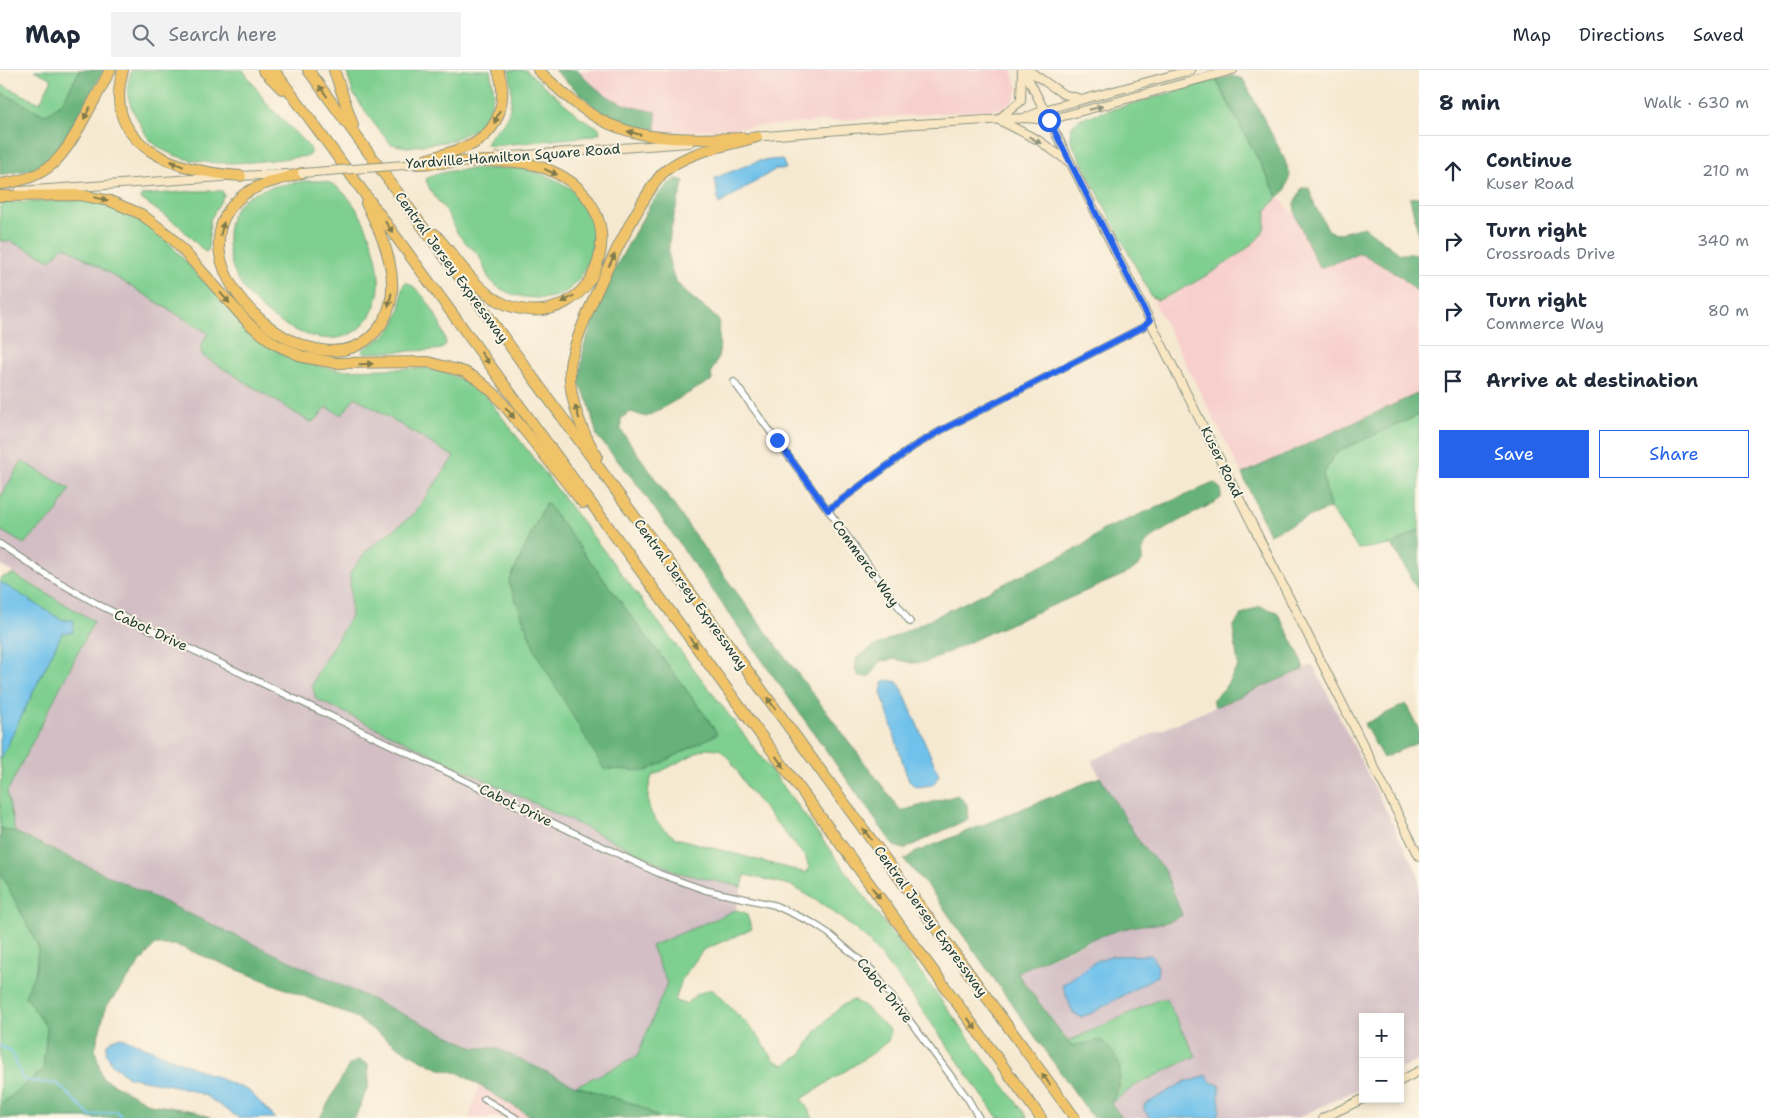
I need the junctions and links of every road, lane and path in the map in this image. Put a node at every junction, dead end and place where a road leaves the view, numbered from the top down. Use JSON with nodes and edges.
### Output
{"nodes":[{"id":1,"x":110,"y":70,"type":"edge"},
{"id":2,"x":123,"y":70,"type":"edge"},
{"id":3,"x":263,"y":70,"type":"edge"},
{"id":4,"x":274,"y":70,"type":"edge"},
{"id":5,"x":308,"y":70,"type":"edge"},
{"id":6,"x":334,"y":70,"type":"edge"},
{"id":7,"x":498,"y":70,"type":"edge"},
{"id":8,"x":538,"y":70,"type":"edge"},
{"id":9,"x":1025,"y":70,"type":"edge"},
{"id":10,"x":1190,"y":70,"type":"edge"},
{"id":11,"x":1233,"y":70,"type":"edge"},
{"id":12,"x":1084,"y":100,"type":"junction"},
{"id":13,"x":1044,"y":110,"type":"junction"},
{"id":14,"x":1026,"y":118,"type":"junction"},
{"id":15,"x":311,"y":120,"type":"junction"},
{"id":16,"x":999,"y":120,"type":"junction"},
{"id":17,"x":1049,"y":120,"type":"junction"},
{"id":18,"x":755,"y":137,"type":"junction"},
{"id":19,"x":359,"y":140,"type":"junction"},
{"id":20,"x":1071,"y":163,"type":"junction"},
{"id":21,"x":416,"y":164,"type":"junction"},
{"id":22,"x":302,"y":173,"type":"junction"},
{"id":23,"x":350,"y":173,"type":"junction"},
{"id":24,"x":241,"y":176,"type":"junction"},
{"id":25,"x":0,"y":184,"type":"edge"},
{"id":26,"x":392,"y":184,"type":"junction"},
{"id":27,"x":0,"y":194,"type":"edge"},
{"id":28,"x":1150,"y":321,"type":"junction"},
{"id":29,"x":734,"y":382,"type":"dead end"},
{"id":30,"x":828,"y":510,"type":"junction"},
{"id":31,"x":0,"y":544,"type":"edge"},
{"id":32,"x":686,"y":587,"type":"junction"},
{"id":33,"x":664,"y":603,"type":"junction"},
{"id":34,"x":910,"y":622,"type":"dead end"},
{"id":35,"x":1419,"y":856,"type":"edge"},
{"id":36,"x":1419,"y":1071,"type":"edge"},
{"id":37,"x":1404,"y":1079,"type":"edge"},
{"id":38,"x":484,"y":1099,"type":"dead end"},
{"id":39,"x":1359,"y":1101,"type":"edge"},
{"id":40,"x":516,"y":1118,"type":"edge"},
{"id":41,"x":979,"y":1118,"type":"edge"},
{"id":42,"x":1041,"y":1118,"type":"edge"},
{"id":43,"x":1075,"y":1118,"type":"edge"},
{"id":44,"x":1323,"y":1118,"type":"edge"}],
"edges":[{"from":1,"to":25,"type":"highway","one_way":true},
{"from":24,"to":2,"type":"highway","one_way":true},
{"from":3,"to":15,"type":"highway"},
{"from":4,"to":15,"type":"highway","name":"Central Jersey Expressway"},
{"from":19,"to":5,"type":"highway","name":"Central Jersey Expressway","one_way":true},
{"from":6,"to":19,"type":"highway"},
{"from":7,"to":21,"type":"highway","one_way":true},
{"from":18,"to":8,"type":"highway","one_way":true},
{"from":9,"to":12,"type":"street"},
{"from":9,"to":13,"type":"street","name":"Kuser Road"},
{"from":9,"to":16,"type":"street"},
{"from":10,"to":12,"type":"street","name":"Yardville-Hamilton Square Road"},
{"from":17,"to":11,"type":"street","name":"Yardville-Hamilton Square Road","one_way":true},
{"from":12,"to":13,"type":"street","name":"Yardville-Hamilton Square Road"},
{"from":13,"to":14,"type":"street","name":"Yardville-Hamilton Square Road"},
{"from":13,"to":17,"type":"street","name":"Kuser Road"},
{"from":14,"to":16,"type":"street","name":"Yardville-Hamilton Square Road"},
{"from":14,"to":17,"type":"street","name":"Yardville-Hamilton Square Road"},
{"from":15,"to":23,"type":"highway","name":"Central Jersey Expressway"},
{"from":16,"to":18,"type":"street","name":"Yardville-Hamilton Square Road"},
{"from":16,"to":20,"type":"street","one_way":true},
{"from":17,"to":20,"type":"street","name":"Kuser Road"},
{"from":18,"to":21,"type":"street","name":"Yardville-Hamilton Square Road"},
{"from":32,"to":18,"type":"highway","one_way":true},
{"from":19,"to":26,"type":"highway","name":"Central Jersey Expressway"},
{"from":20,"to":28,"type":"street","name":"Kuser Road"},
{"from":21,"to":22,"type":"street","name":"Yardville-Hamilton Square Road","bridge":true},
{"from":21,"to":26,"type":"highway","one_way":true},
{"from":23,"to":22,"type":"highway","one_way":true},
{"from":22,"to":24,"type":"street","name":"Yardville-Hamilton Square Road"},
{"from":23,"to":33,"type":"highway","name":"Central Jersey Expressway","one_way":true},
{"from":24,"to":27,"type":"street","name":"Yardville-Hamilton Square Road"},
{"from":26,"to":32,"type":"highway","name":"Central Jersey Expressway"},
{"from":27,"to":33,"type":"highway","one_way":true},
{"from":28,"to":30,"type":"street"},
{"from":28,"to":35,"type":"street","name":"Kuser Road"},
{"from":29,"to":30,"type":"street","name":"Commerce Way"},
{"from":30,"to":34,"type":"street","name":"Commerce Way"},
{"from":31,"to":41,"type":"street","name":"Cabot Drive"},
{"from":43,"to":32,"type":"highway","name":"Central Jersey Expressway","one_way":true},
{"from":33,"to":42,"type":"highway","name":"Central Jersey Expressway","one_way":true},
{"from":36,"to":37,"type":"street"},
{"from":38,"to":40,"type":"street"},
{"from":39,"to":44,"type":"street"}]}
